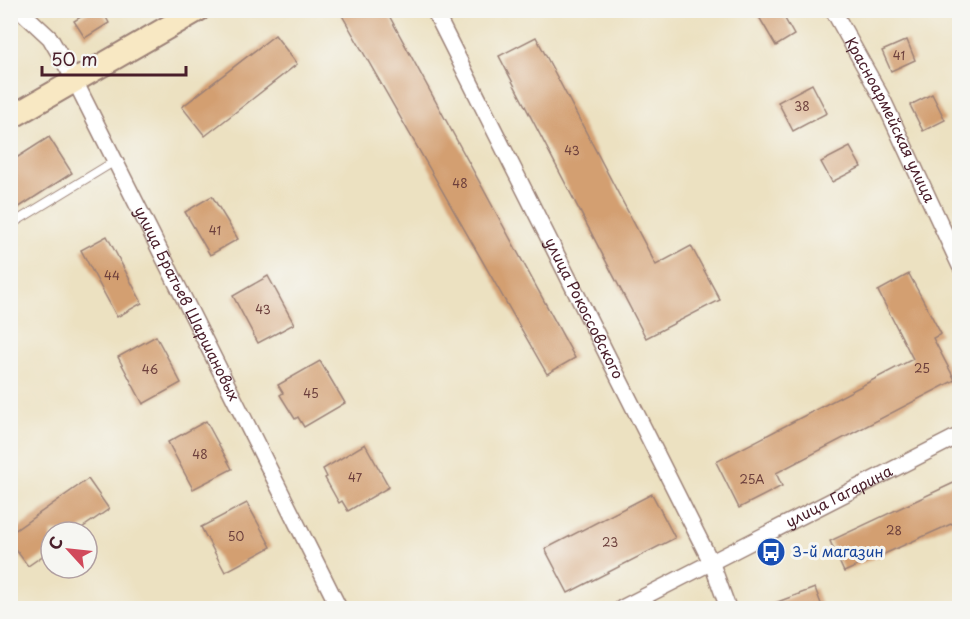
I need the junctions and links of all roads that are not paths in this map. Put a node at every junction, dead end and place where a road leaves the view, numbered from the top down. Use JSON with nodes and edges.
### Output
{"nodes":[{"id":1,"x":20,"y":10,"type":"edge"},
{"id":2,"x":198,"y":10,"type":"edge"},
{"id":3,"x":434,"y":10,"type":"edge"},
{"id":4,"x":833,"y":10,"type":"edge"},
{"id":5,"x":75,"y":81,"type":"junction"},
{"id":6,"x":10,"y":118,"type":"edge"},
{"id":7,"x":115,"y":160,"type":"junction"},
{"id":8,"x":10,"y":225,"type":"edge"},
{"id":9,"x":960,"y":266,"type":"edge"},
{"id":10,"x":960,"y":435,"type":"edge"},
{"id":11,"x":712,"y":564,"type":"junction"},
{"id":12,"x":339,"y":609,"type":"edge"},
{"id":13,"x":622,"y":609,"type":"edge"},
{"id":14,"x":728,"y":609,"type":"edge"}],
"edges":[{"from":1,"to":5,"type":"street","name":"улица Братьев Шаршановых"},
{"from":2,"to":5,"type":"street"},
{"from":3,"to":11,"type":"street","name":"улица Рокоссовского"},
{"from":4,"to":9,"type":"street","name":"Красноармейская улица"},
{"from":5,"to":6,"type":"street"},
{"from":5,"to":7,"type":"street","name":"улица Братьев Шаршановых"},
{"from":7,"to":8,"type":"lane"},
{"from":7,"to":12,"type":"street","name":"улица Братьев Шаршановых"},
{"from":10,"to":11,"type":"street","name":"улица Гагарина"},
{"from":11,"to":13,"type":"street","name":"улица Гагарина"},
{"from":11,"to":14,"type":"street","name":"улица Рокоссовского"}]}
